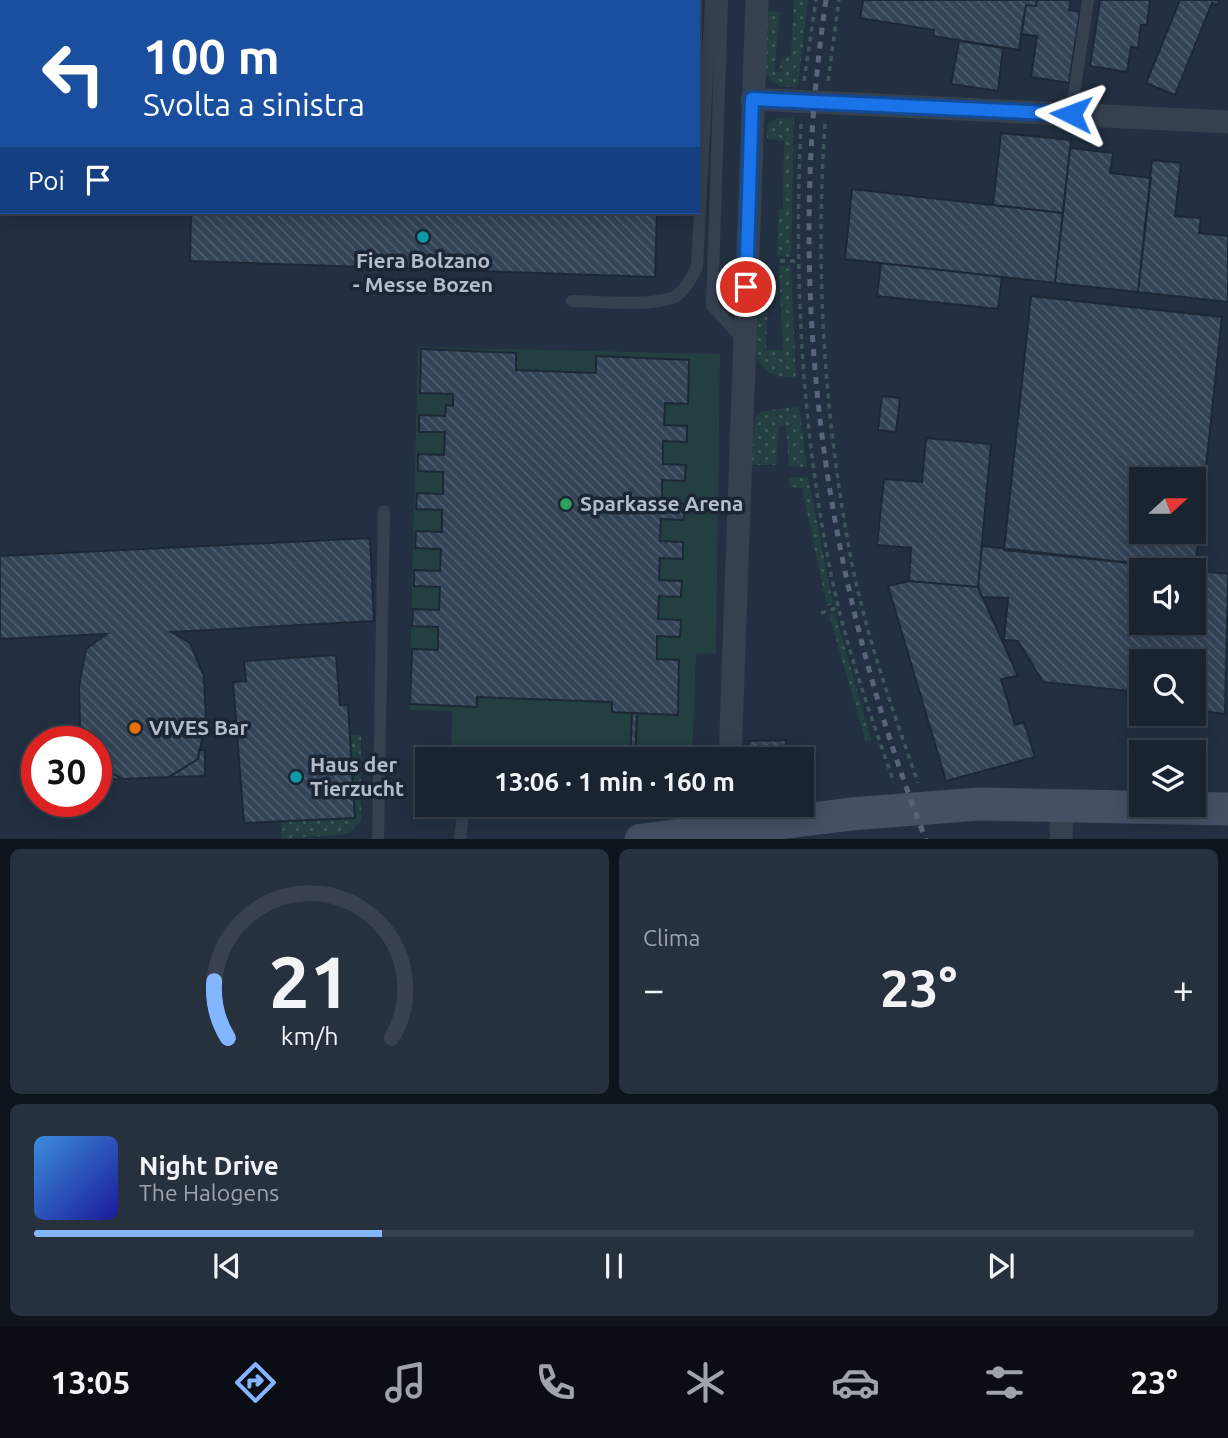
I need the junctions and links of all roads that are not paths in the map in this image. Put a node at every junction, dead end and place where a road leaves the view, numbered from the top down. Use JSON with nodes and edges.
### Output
{"nodes":[{"id":1,"x":711,"y":0,"type":"edge"},
{"id":2,"x":722,"y":0,"type":"edge"},
{"id":3,"x":757,"y":0,"type":"edge"},
{"id":4,"x":1088,"y":0,"type":"edge"},
{"id":5,"x":752,"y":99,"type":"junction"},
{"id":6,"x":1071,"y":114,"type":"junction"},
{"id":7,"x":1228,"y":122,"type":"edge"},
{"id":8,"x":700,"y":210,"type":"edge"},
{"id":9,"x":700,"y":214,"type":"edge"},
{"id":10,"x":572,"y":301,"type":"dead end"},
{"id":11,"x":744,"y":341,"type":"junction"},
{"id":12,"x":384,"y":511,"type":"dead end"},
{"id":13,"x":730,"y":747,"type":"edge"},
{"id":14,"x":1062,"y":806,"type":"junction"},
{"id":15,"x":1228,"y":809,"type":"edge"},
{"id":16,"x":814,"y":813,"type":"edge"},
{"id":17,"x":463,"y":817,"type":"edge"},
{"id":18,"x":732,"y":817,"type":"edge"},
{"id":19,"x":378,"y":839,"type":"edge"},
{"id":20,"x":460,"y":839,"type":"edge"},
{"id":21,"x":641,"y":839,"type":"edge"},
{"id":22,"x":1061,"y":839,"type":"edge"}],
"edges":[{"from":1,"to":8,"type":"lane"},
{"from":2,"to":11,"type":"lane"},
{"from":3,"to":5,"type":"street"},
{"from":4,"to":6,"type":"lane"},
{"from":5,"to":6,"type":"street"},
{"from":5,"to":11,"type":"street"},
{"from":6,"to":7,"type":"street"},
{"from":9,"to":10,"type":"lane"},
{"from":11,"to":13,"type":"street"},
{"from":12,"to":19,"type":"lane"},
{"from":14,"to":15,"type":"main road"},
{"from":14,"to":16,"type":"main road"},
{"from":14,"to":22,"type":"street"},
{"from":17,"to":20,"type":"lane"},
{"from":18,"to":21,"type":"main road"}]}
